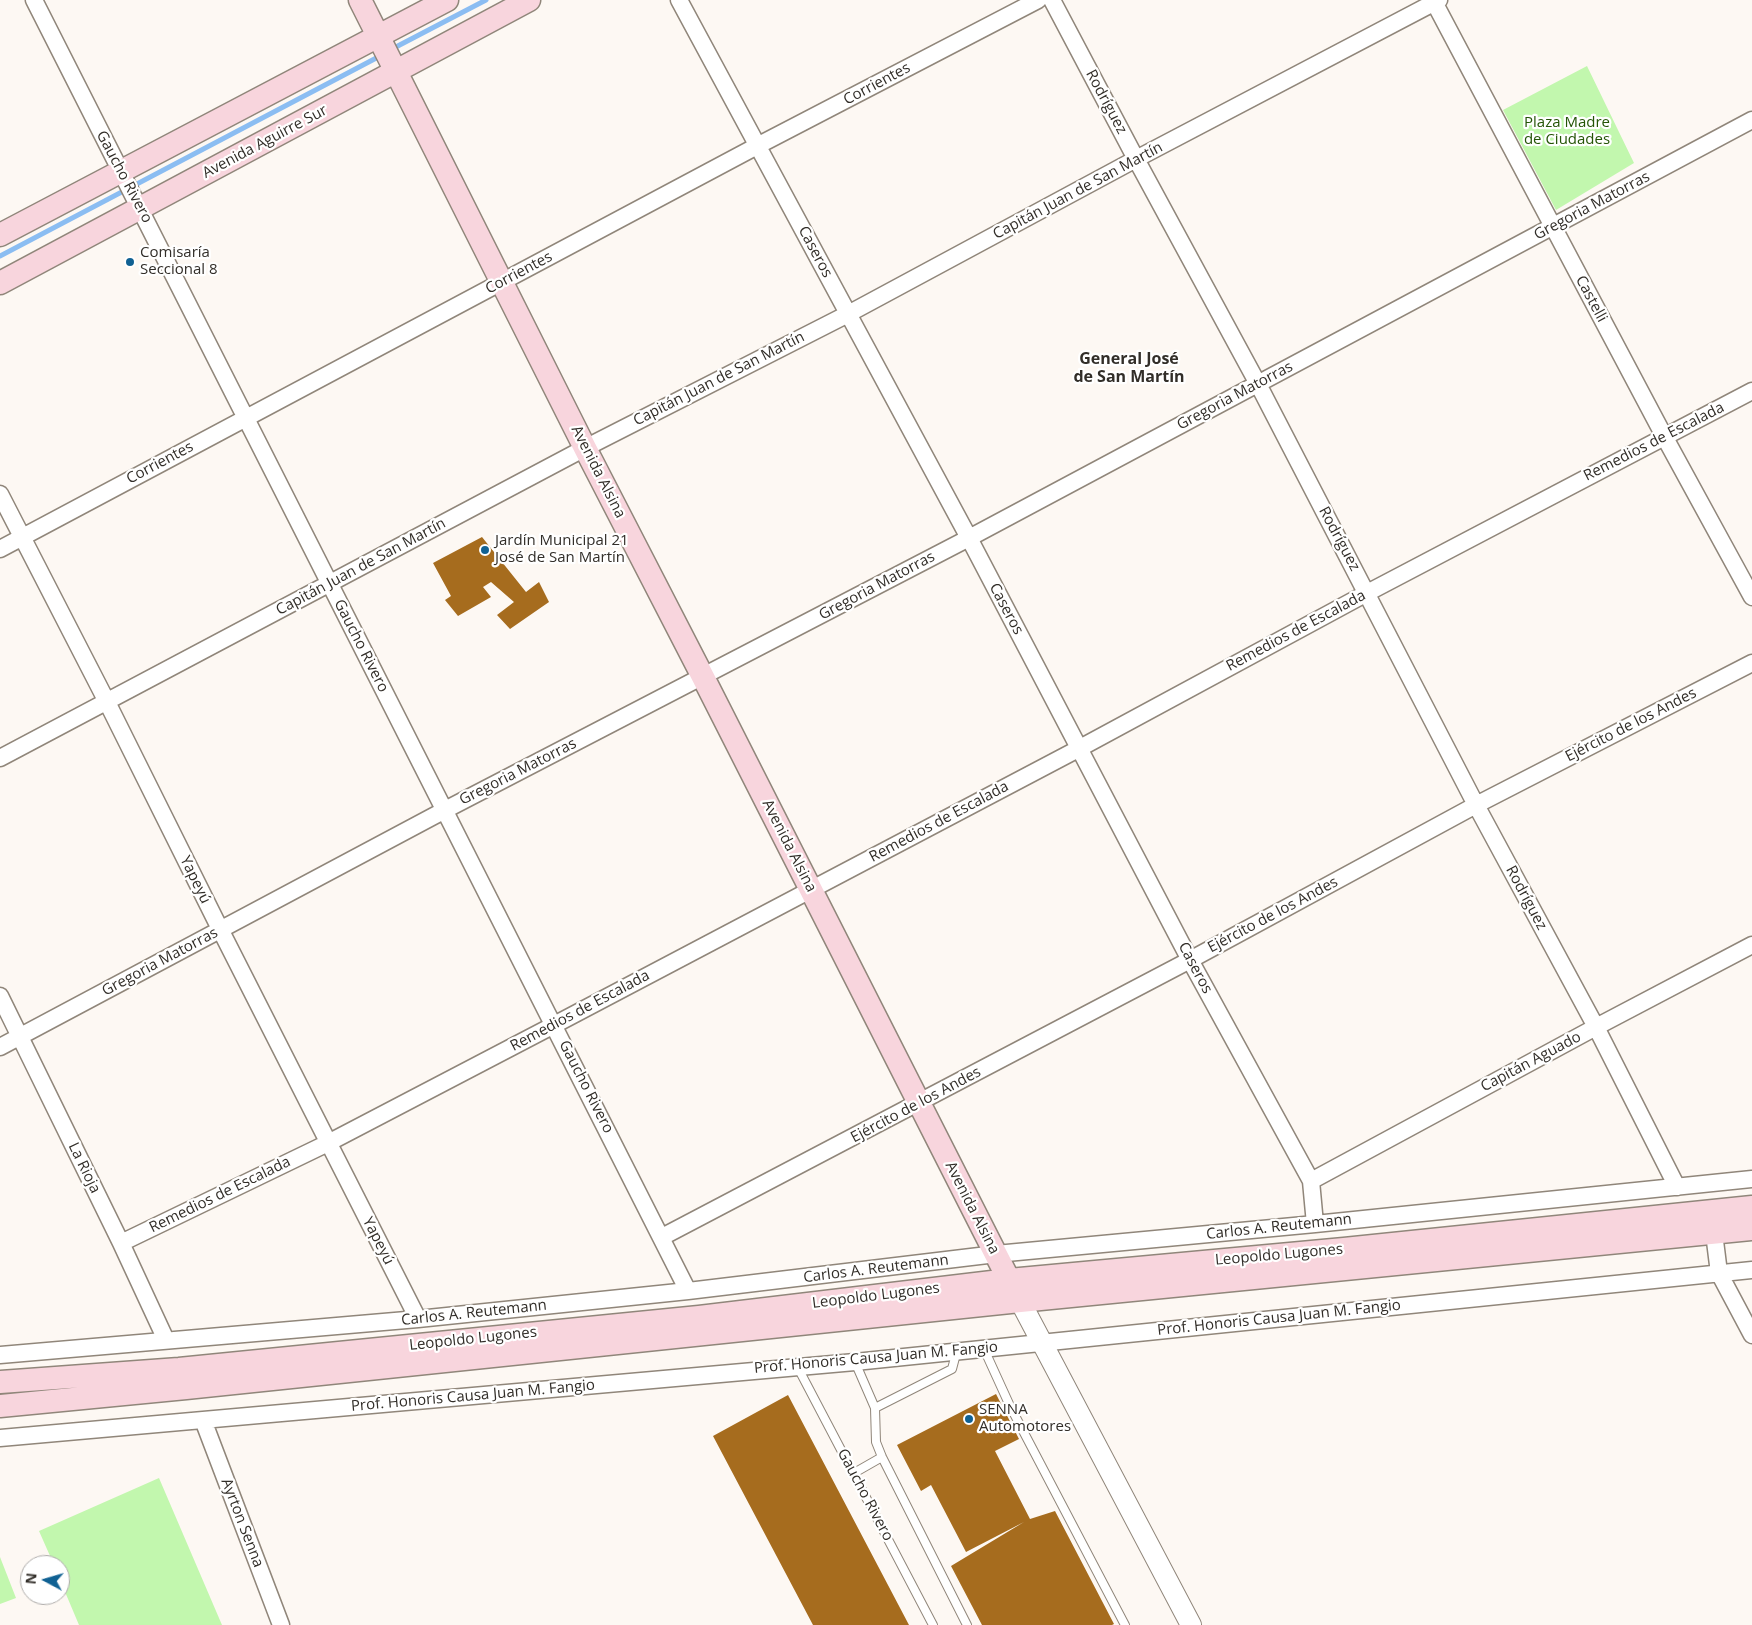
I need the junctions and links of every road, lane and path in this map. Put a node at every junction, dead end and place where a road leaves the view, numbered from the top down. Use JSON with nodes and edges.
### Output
{"nodes":[{"id":1,"x":34,"y":0,"type":"edge"},
{"id":2,"x":360,"y":0,"type":"edge"},
{"id":3,"x":447,"y":0,"type":"edge"},
{"id":4,"x":529,"y":0,"type":"edge"},
{"id":5,"x":679,"y":0,"type":"edge"},
{"id":6,"x":1038,"y":0,"type":"edge"},
{"id":7,"x":1052,"y":0,"type":"edge"},
{"id":8,"x":1435,"y":1,"type":"edge"},
{"id":9,"x":388,"y":54,"type":"junction"},
{"id":10,"x":1752,"y":120,"type":"edge"},
{"id":11,"x":757,"y":146,"type":"junction"},
{"id":12,"x":1136,"y":159,"type":"junction"},
{"id":13,"x":123,"y":176,"type":"junction"},
{"id":14,"x":138,"y":204,"type":"junction"},
{"id":15,"x":1553,"y":227,"type":"junction"},
{"id":16,"x":0,"y":235,"type":"edge"},
{"id":17,"x":0,"y":282,"type":"edge"},
{"id":18,"x":501,"y":283,"type":"junction"},
{"id":19,"x":848,"y":314,"type":"junction"},
{"id":20,"x":1258,"y":384,"type":"junction"},
{"id":21,"x":1752,"y":391,"type":"edge"},
{"id":22,"x":246,"y":417,"type":"junction"},
{"id":23,"x":1664,"y":436,"type":"junction"},
{"id":24,"x":585,"y":448,"type":"junction"},
{"id":25,"x":0,"y":494,"type":"edge"},
{"id":26,"x":22,"y":537,"type":"junction"},
{"id":27,"x":969,"y":538,"type":"junction"},
{"id":28,"x":0,"y":549,"type":"edge"},
{"id":29,"x":329,"y":584,"type":"junction"},
{"id":30,"x":1367,"y":593,"type":"junction"},
{"id":31,"x":1752,"y":597,"type":"edge"},
{"id":32,"x":1752,"y":663,"type":"edge"},
{"id":33,"x":703,"y":677,"type":"junction"},
{"id":34,"x":107,"y":702,"type":"junction"},
{"id":35,"x":1080,"y":748,"type":"junction"},
{"id":36,"x":0,"y":758,"type":"edge"},
{"id":37,"x":1476,"y":805,"type":"junction"},
{"id":38,"x":445,"y":810,"type":"junction"},
{"id":39,"x":811,"y":889,"type":"junction"},
{"id":40,"x":220,"y":929,"type":"junction"},
{"id":41,"x":1752,"y":946,"type":"edge"},
{"id":42,"x":1190,"y":960,"type":"junction"},
{"id":43,"x":0,"y":996,"type":"edge"},
{"id":44,"x":554,"y":1025,"type":"junction"},
{"id":45,"x":1596,"y":1027,"type":"junction"},
{"id":46,"x":20,"y":1037,"type":"junction"},
{"id":47,"x":0,"y":1047,"type":"edge"},
{"id":48,"x":919,"y":1103,"type":"junction"},
{"id":49,"x":328,"y":1143,"type":"junction"},
{"id":50,"x":1752,"y":1179,"type":"edge"},
{"id":51,"x":1311,"y":1182,"type":"junction"},
{"id":52,"x":1677,"y":1187,"type":"junction"},
{"id":53,"x":1752,"y":1207,"type":"edge"},
{"id":54,"x":1315,"y":1224,"type":"junction"},
{"id":55,"x":1752,"y":1230,"type":"edge"},
{"id":56,"x":1714,"y":1233,"type":"junction"},
{"id":57,"x":662,"y":1237,"type":"junction"},
{"id":58,"x":121,"y":1244,"type":"junction"},
{"id":59,"x":996,"y":1254,"type":"junction"},
{"id":60,"x":1752,"y":1270,"type":"edge"},
{"id":61,"x":1719,"y":1273,"type":"junction"},
{"id":62,"x":1009,"y":1280,"type":"junction"},
{"id":63,"x":688,"y":1291,"type":"junction"},
{"id":64,"x":1020,"y":1301,"type":"junction"},
{"id":65,"x":418,"y":1319,"type":"junction"},
{"id":66,"x":1752,"y":1335,"type":"edge"},
{"id":67,"x":166,"y":1340,"type":"junction"},
{"id":68,"x":1042,"y":1342,"type":"junction"},
{"id":69,"x":983,"y":1348,"type":"junction"},
{"id":70,"x":957,"y":1350,"type":"junction"},
{"id":71,"x":0,"y":1355,"type":"edge"},
{"id":72,"x":854,"y":1362,"type":"junction"},
{"id":73,"x":797,"y":1366,"type":"junction"},
{"id":74,"x":0,"y":1382,"type":"edge"},
{"id":75,"x":0,"y":1406,"type":"edge"},
{"id":76,"x":874,"y":1408,"type":"junction"},
{"id":77,"x":203,"y":1420,"type":"junction"},
{"id":78,"x":0,"y":1438,"type":"edge"},
{"id":79,"x":882,"y":1457,"type":"junction"},
{"id":80,"x":854,"y":1473,"type":"junction"},
{"id":81,"x":280,"y":1625,"type":"edge"},
{"id":82,"x":933,"y":1625,"type":"edge"},
{"id":83,"x":967,"y":1625,"type":"edge"},
{"id":84,"x":1125,"y":1625,"type":"edge"},
{"id":85,"x":1191,"y":1625,"type":"edge"}],
"edges":[{"from":1,"to":13,"type":"street","name":"Gaucho Rivero"},
{"from":2,"to":9,"type":"main road","name":"Avenida Alsina"},
{"from":3,"to":9,"type":"main road","name":"Avenida Aguirre Sur"},
{"from":4,"to":9,"type":"main road","name":"Avenida Aguirre Sur"},
{"from":5,"to":11,"type":"street","name":"Caseros"},
{"from":6,"to":11,"type":"street","name":"Corrientes"},
{"from":7,"to":12,"type":"street","name":"Rodríguez"},
{"from":8,"to":12,"type":"street","name":"Capitán Juan de San Martín"},
{"from":8,"to":15,"type":"street","name":"Castelli"},
{"from":9,"to":13,"type":"main road","name":"Avenida Aguirre Sur"},
{"from":9,"to":14,"type":"main road","name":"Avenida Aguirre Sur"},
{"from":9,"to":18,"type":"main road","name":"Avenida Alsina"},
{"from":10,"to":15,"type":"street","name":"Gregoria Matorras"},
{"from":11,"to":18,"type":"street","name":"Corrientes"},
{"from":11,"to":19,"type":"street","name":"Caseros"},
{"from":12,"to":19,"type":"street","name":"Capitán Juan de San Martín"},
{"from":12,"to":20,"type":"street","name":"Rodríguez"},
{"from":13,"to":14,"type":"street","name":"Gaucho Rivero"},
{"from":13,"to":16,"type":"main road","name":"Avenida Aguirre Sur"},
{"from":14,"to":17,"type":"main road","name":"Avenida Aguirre Sur"},
{"from":14,"to":22,"type":"street","name":"Gaucho Rivero"},
{"from":15,"to":20,"type":"street","name":"Gregoria Matorras"},
{"from":15,"to":23,"type":"street","name":"Castelli"},
{"from":18,"to":22,"type":"street","name":"Corrientes"},
{"from":18,"to":24,"type":"main road","name":"Avenida Alsina"},
{"from":19,"to":24,"type":"street","name":"Capitán Juan de San Martín"},
{"from":19,"to":27,"type":"street","name":"Caseros"},
{"from":20,"to":27,"type":"street","name":"Gregoria Matorras"},
{"from":20,"to":30,"type":"street","name":"Rodríguez"},
{"from":21,"to":23,"type":"street","name":"Remedios de Escalada"},
{"from":22,"to":26,"type":"street","name":"Corrientes"},
{"from":22,"to":29,"type":"street","name":"Gaucho Rivero"},
{"from":23,"to":30,"type":"street","name":"Remedios de Escalada"},
{"from":23,"to":31,"type":"street","name":"Castelli"},
{"from":24,"to":29,"type":"street","name":"Capitán Juan de San Martín"},
{"from":24,"to":33,"type":"main road","name":"Avenida Alsina"},
{"from":25,"to":26,"type":"street","name":"Yapeyú"},
{"from":26,"to":28,"type":"street","name":"Corrientes"},
{"from":26,"to":34,"type":"street","name":"Yapeyú"},
{"from":27,"to":33,"type":"street","name":"Gregoria Matorras"},
{"from":27,"to":35,"type":"street","name":"Caseros"},
{"from":29,"to":34,"type":"street","name":"Capitán Juan de San Martín"},
{"from":29,"to":38,"type":"street","name":"Gaucho Rivero"},
{"from":30,"to":35,"type":"street","name":"Remedios de Escalada"},
{"from":30,"to":37,"type":"street","name":"Rodríguez"},
{"from":32,"to":37,"type":"street","name":"Ejército de los Andes"},
{"from":33,"to":38,"type":"street","name":"Gregoria Matorras"},
{"from":33,"to":39,"type":"main road","name":"Avenida Alsina"},
{"from":34,"to":36,"type":"street","name":"Capitán Juan de San Martín"},
{"from":34,"to":40,"type":"street","name":"Yapeyú"},
{"from":35,"to":39,"type":"street","name":"Remedios de Escalada"},
{"from":35,"to":42,"type":"street","name":"Caseros"},
{"from":37,"to":42,"type":"street","name":"Ejército de los Andes"},
{"from":37,"to":45,"type":"street","name":"Rodríguez"},
{"from":38,"to":40,"type":"street","name":"Gregoria Matorras"},
{"from":38,"to":44,"type":"street","name":"Gaucho Rivero"},
{"from":39,"to":44,"type":"street","name":"Remedios de Escalada"},
{"from":39,"to":48,"type":"main road","name":"Avenida Alsina"},
{"from":40,"to":46,"type":"street","name":"Gregoria Matorras"},
{"from":40,"to":49,"type":"street","name":"Yapeyú"},
{"from":41,"to":45,"type":"street","name":"Capitán Aguado"},
{"from":42,"to":48,"type":"street","name":"Ejército de los Andes"},
{"from":42,"to":51,"type":"street","name":"Caseros"},
{"from":43,"to":46,"type":"street","name":"La Rioja"},
{"from":44,"to":49,"type":"street","name":"Remedios de Escalada"},
{"from":44,"to":57,"type":"street","name":"Gaucho Rivero"},
{"from":45,"to":51,"type":"street","name":"Capitán Aguado"},
{"from":45,"to":52,"type":"street","name":"Rodríguez"},
{"from":46,"to":47,"type":"street","name":"Gregoria Matorras"},
{"from":46,"to":58,"type":"street","name":"La Rioja"},
{"from":48,"to":57,"type":"street","name":"Ejército de los Andes"},
{"from":48,"to":59,"type":"main road","name":"Avenida Alsina"},
{"from":49,"to":58,"type":"street","name":"Remedios de Escalada"},
{"from":49,"to":65,"type":"street","name":"Yapeyú"},
{"from":50,"to":52,"type":"street","name":"Carlos A. Reutemann"},
{"from":51,"to":54,"type":"street","name":"Caseros"},
{"from":52,"to":54,"type":"street","name":"Carlos A. Reutemann"},
{"from":53,"to":62,"type":"main road","name":"Leopoldo Lugones"},
{"from":54,"to":59,"type":"street","name":"Carlos A. Reutemann"},
{"from":55,"to":56,"type":"main road","name":"Leopoldo Lugones"},
{"from":56,"to":61,"type":"street"},
{"from":56,"to":64,"type":"main road","name":"Leopoldo Lugones"},
{"from":57,"to":63,"type":"street","name":"Gaucho Rivero"},
{"from":58,"to":67,"type":"street","name":"La Rioja"},
{"from":59,"to":62,"type":"main road","name":"Avenida Alsina"},
{"from":59,"to":63,"type":"street","name":"Carlos A. Reutemann"},
{"from":60,"to":61,"type":"street","name":"Prof. Honoris Causa Juan M. Fangio"},
{"from":61,"to":66,"type":"street"},
{"from":61,"to":68,"type":"street","name":"Prof. Honoris Causa Juan M. Fangio"},
{"from":62,"to":64,"type":"main road","name":"Avenida Alsina"},
{"from":62,"to":74,"type":"main road","name":"Leopoldo Lugones"},
{"from":63,"to":65,"type":"street","name":"Carlos A. Reutemann"},
{"from":64,"to":68,"type":"street","name":"Avenida Alsina"},
{"from":64,"to":75,"type":"main road","name":"Leopoldo Lugones"},
{"from":65,"to":67,"type":"street","name":"Carlos A. Reutemann"},
{"from":67,"to":71,"type":"street","name":"Carlos A. Reutemann"},
{"from":68,"to":69,"type":"street","name":"Prof. Honoris Causa Juan M. Fangio"},
{"from":68,"to":85,"type":"street","name":"Avenida Alsina"},
{"from":69,"to":70,"type":"street","name":"Prof. Honoris Causa Juan M. Fangio"},
{"from":69,"to":84,"type":"lane"},
{"from":70,"to":72,"type":"street","name":"Prof. Honoris Causa Juan M. Fangio"},
{"from":70,"to":76,"type":"lane"},
{"from":72,"to":73,"type":"street","name":"Prof. Honoris Causa Juan M. Fangio"},
{"from":72,"to":76,"type":"lane"},
{"from":73,"to":77,"type":"street","name":"Prof. Honoris Causa Juan M. Fangio"},
{"from":73,"to":80,"type":"lane","name":"Gaucho Rivero"},
{"from":76,"to":79,"type":"lane"},
{"from":77,"to":78,"type":"street","name":"Prof. Honoris Causa Juan M. Fangio"},
{"from":77,"to":81,"type":"street","name":"Ayrton Senna"},
{"from":79,"to":80,"type":"lane"},
{"from":79,"to":83,"type":"lane"},
{"from":80,"to":82,"type":"lane","name":"Gaucho Rivero"}]}
